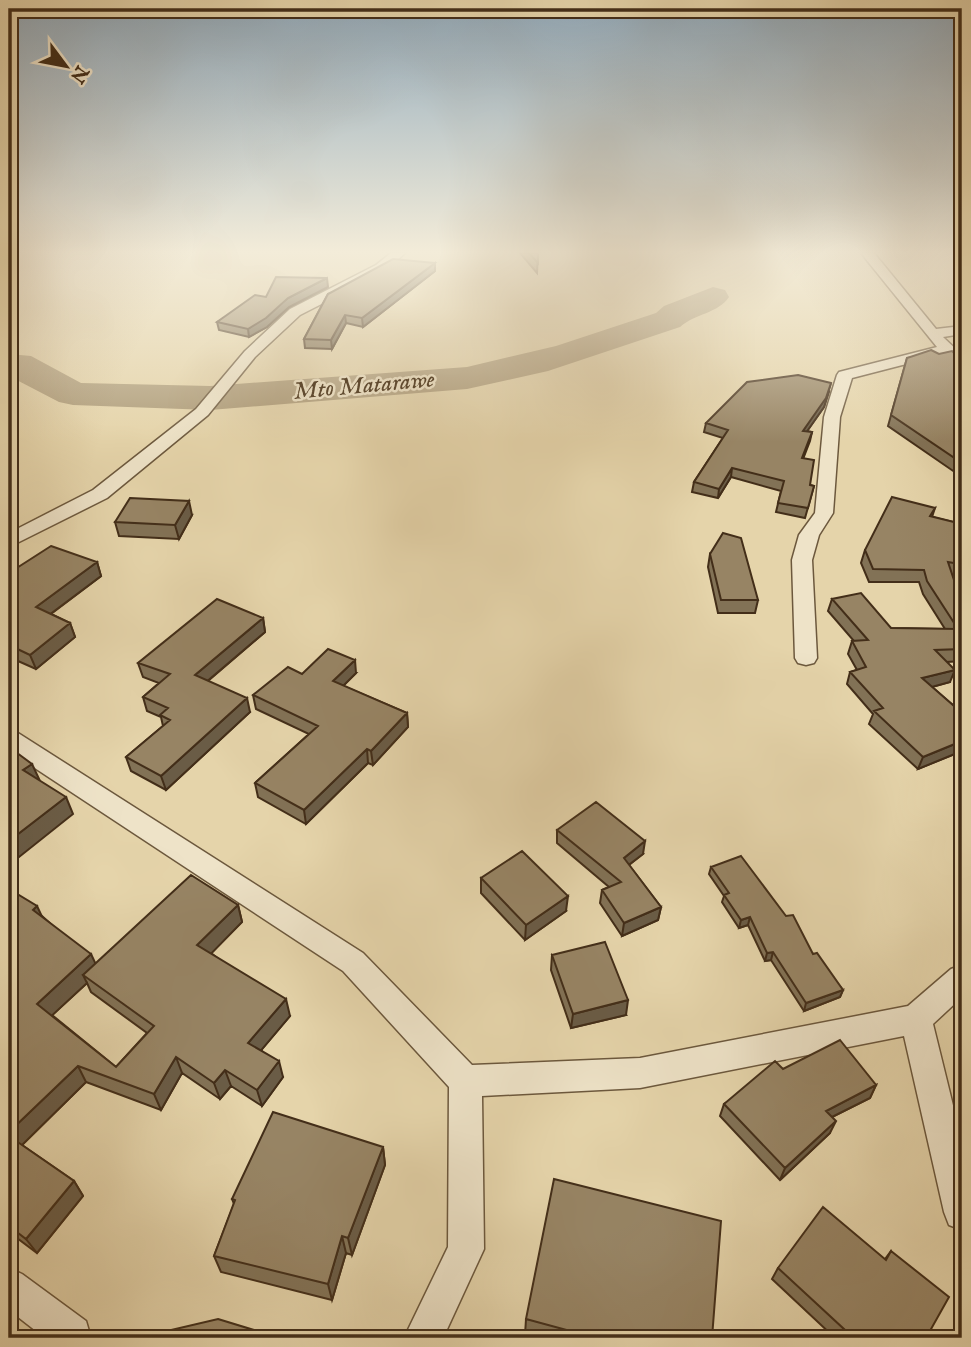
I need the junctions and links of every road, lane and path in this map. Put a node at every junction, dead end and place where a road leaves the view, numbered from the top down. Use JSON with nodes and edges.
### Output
{"nodes":[{"id":1,"x":291,"y":316,"type":"edge"},
{"id":2,"x":917,"y":316,"type":"edge"},
{"id":3,"x":962,"y":330,"type":"edge"},
{"id":4,"x":932,"y":334,"type":"junction"},
{"id":5,"x":948,"y":349,"type":"junction"},
{"id":6,"x":962,"y":363,"type":"edge"},
{"id":7,"x":9,"y":541,"type":"edge"},
{"id":8,"x":806,"y":658,"type":"dead end"},
{"id":9,"x":9,"y":739,"type":"edge"},
{"id":10,"x":962,"y":978,"type":"edge"},
{"id":11,"x":915,"y":1019,"type":"junction"},
{"id":12,"x":465,"y":1081,"type":"junction"},
{"id":13,"x":962,"y":1212,"type":"edge"},
{"id":14,"x":9,"y":1287,"type":"edge"},
{"id":15,"x":72,"y":1338,"type":"edge"},
{"id":16,"x":423,"y":1338,"type":"edge"}],
"edges":[{"from":1,"to":7,"type":"street"},
{"from":2,"to":4,"type":"street"},
{"from":3,"to":4,"type":"street"},
{"from":4,"to":5,"type":"street"},
{"from":5,"to":6,"type":"street"},
{"from":5,"to":8,"type":"street"},
{"from":9,"to":12,"type":"street"},
{"from":10,"to":11,"type":"street"},
{"from":11,"to":12,"type":"street"},
{"from":11,"to":13,"type":"street"},
{"from":12,"to":16,"type":"street"},
{"from":14,"to":15,"type":"street"}]}
